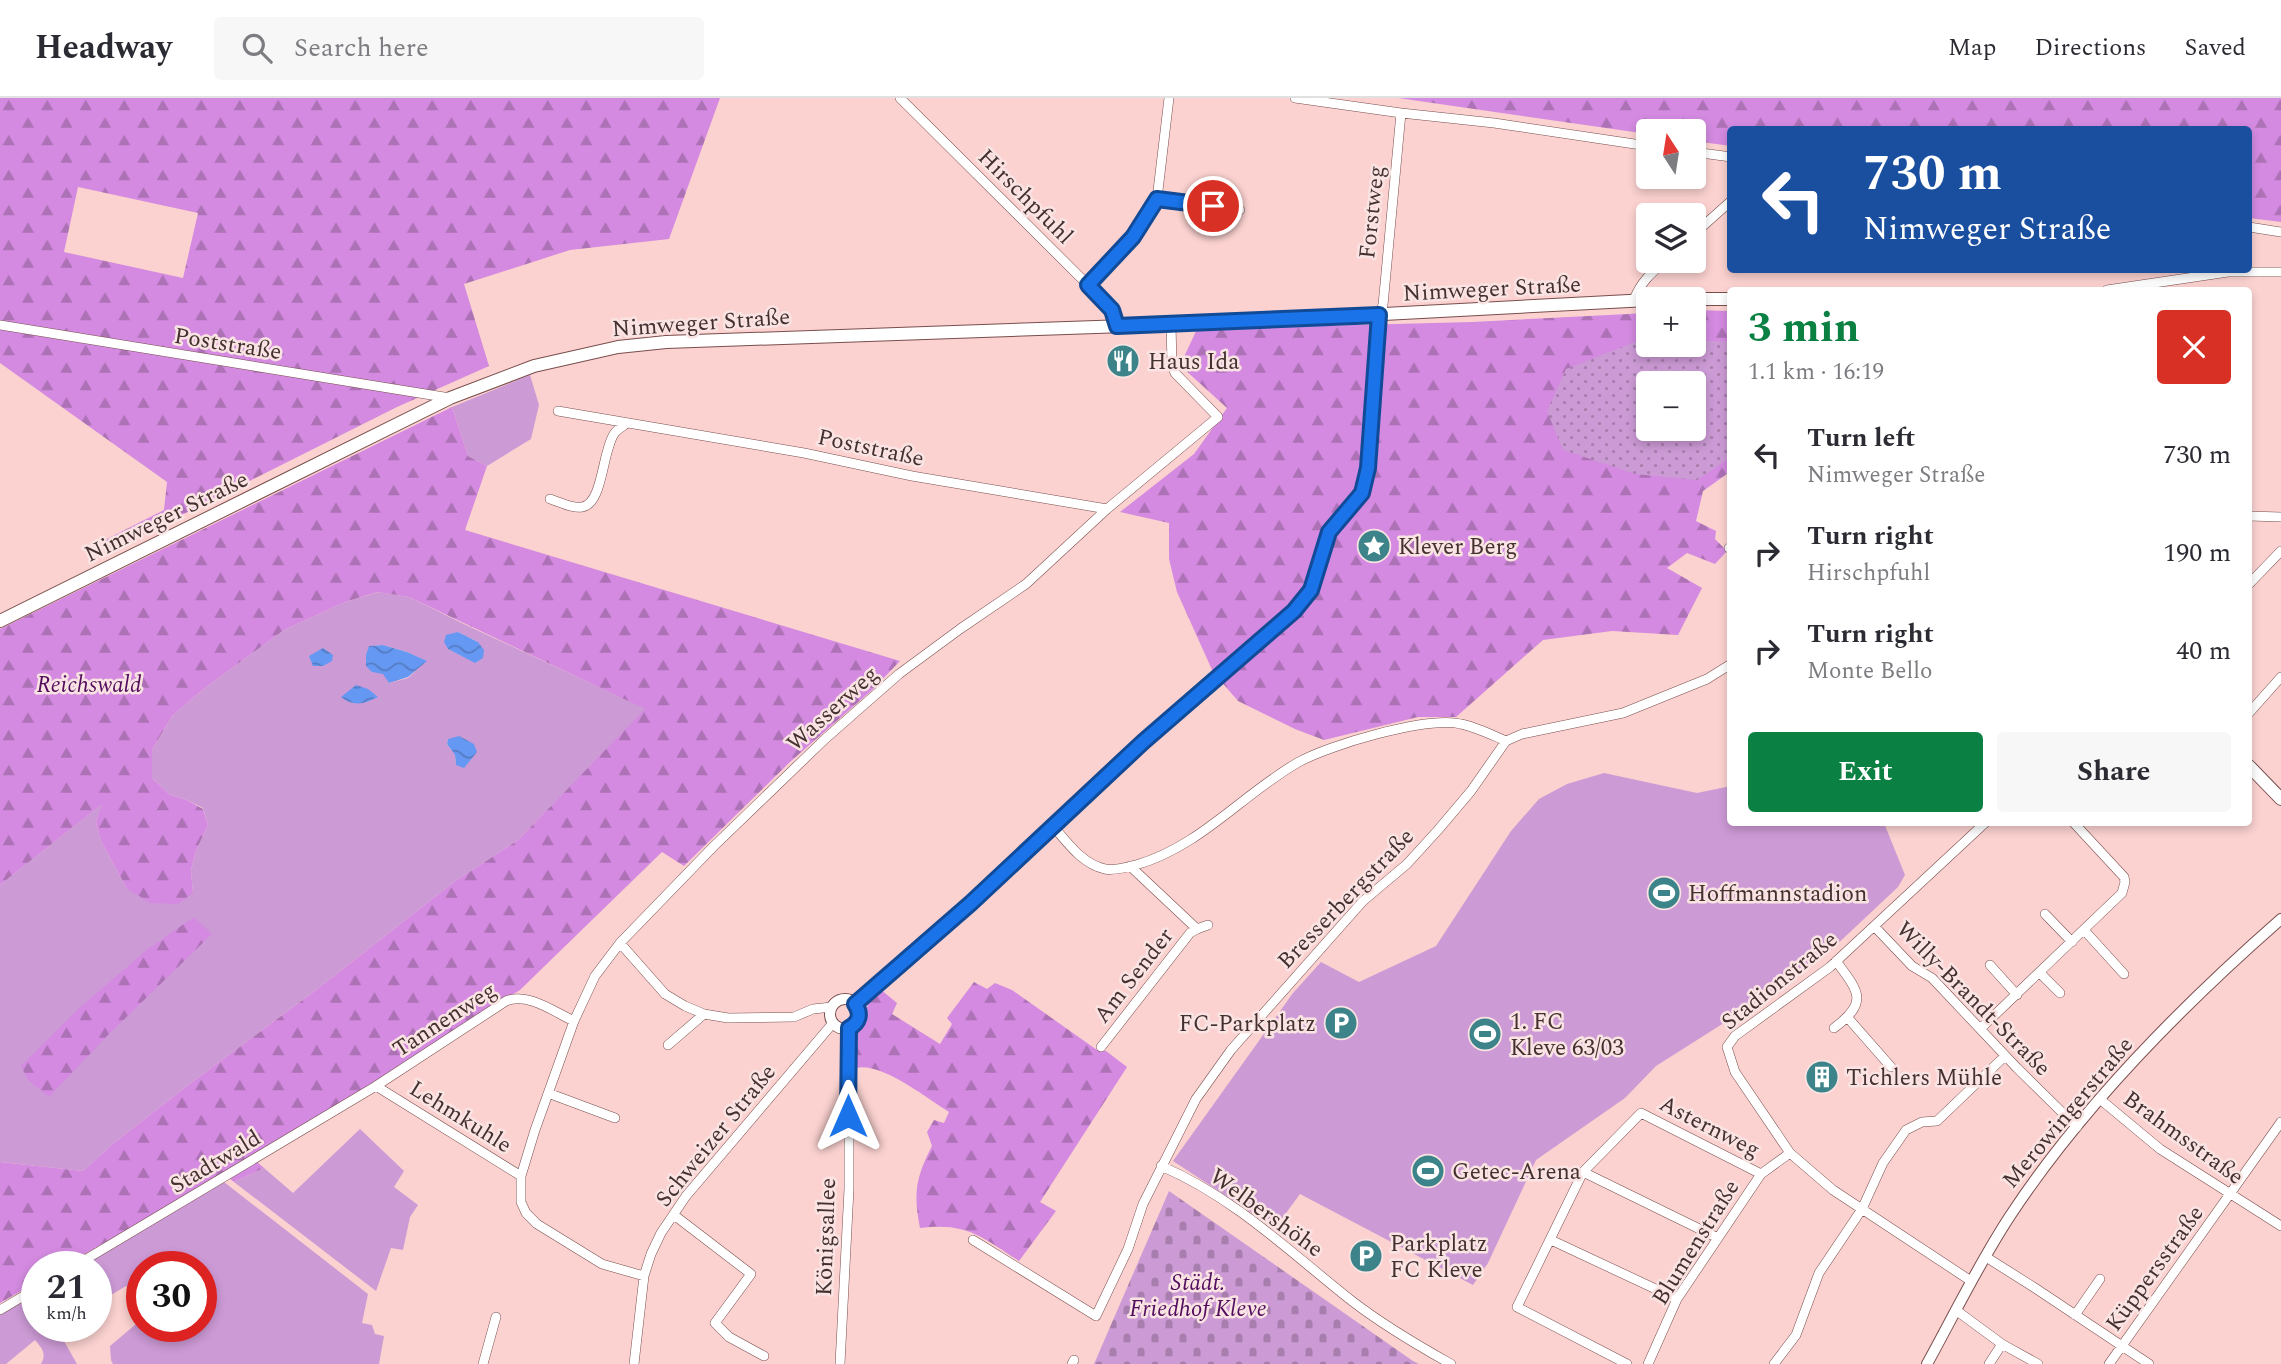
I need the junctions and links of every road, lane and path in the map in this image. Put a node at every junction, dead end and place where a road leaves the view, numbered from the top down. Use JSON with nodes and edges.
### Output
{"nodes":[{"id":1,"x":900,"y":98,"type":"edge"},
{"id":2,"x":1169,"y":98,"type":"edge"},
{"id":3,"x":1295,"y":98,"type":"edge"},
{"id":4,"x":1401,"y":113,"type":"junction"},
{"id":5,"x":1636,"y":144,"type":"edge"},
{"id":6,"x":1706,"y":154,"type":"edge"},
{"id":7,"x":1727,"y":156,"type":"edge"},
{"id":8,"x":1157,"y":199,"type":"junction"},
{"id":9,"x":1727,"y":205,"type":"edge"},
{"id":10,"x":1240,"y":210,"type":"dead end"},
{"id":11,"x":1706,"y":223,"type":"edge"},
{"id":12,"x":2252,"y":227,"type":"edge"},
{"id":13,"x":2281,"y":232,"type":"edge"},
{"id":14,"x":2252,"y":272,"type":"edge"},
{"id":15,"x":2281,"y":272,"type":"edge"},
{"id":16,"x":1652,"y":273,"type":"edge"},
{"id":17,"x":2221,"y":273,"type":"edge"},
{"id":18,"x":1088,"y":285,"type":"junction"},
{"id":19,"x":2128,"y":287,"type":"edge"},
{"id":20,"x":1706,"y":299,"type":"edge"},
{"id":21,"x":1727,"y":299,"type":"edge"},
{"id":22,"x":1634,"y":300,"type":"joint"},
{"id":23,"x":1379,"y":315,"type":"junction"},
{"id":24,"x":1171,"y":324,"type":"junction"},
{"id":25,"x":0,"y":325,"type":"edge"},
{"id":26,"x":1117,"y":326,"type":"junction"},
{"id":27,"x":450,"y":398,"type":"junction"},
{"id":28,"x":558,"y":411,"type":"dead end"},
{"id":29,"x":626,"y":424,"type":"junction"},
{"id":30,"x":550,"y":499,"type":"dead end"},
{"id":31,"x":1107,"y":509,"type":"junction"},
{"id":32,"x":2252,"y":516,"type":"edge"},
{"id":33,"x":2281,"y":517,"type":"edge"},
{"id":34,"x":2281,"y":551,"type":"edge"},
{"id":35,"x":2252,"y":581,"type":"edge"},
{"id":36,"x":0,"y":621,"type":"edge"},
{"id":37,"x":1727,"y":666,"type":"edge"},
{"id":38,"x":2281,"y":677,"type":"edge"},
{"id":39,"x":2252,"y":710,"type":"edge"},
{"id":40,"x":1506,"y":741,"type":"junction"},
{"id":41,"x":2252,"y":769,"type":"edge"},
{"id":42,"x":2281,"y":799,"type":"edge"},
{"id":43,"x":1053,"y":826,"type":"junction"},
{"id":44,"x":1982,"y":826,"type":"edge"},
{"id":45,"x":2077,"y":826,"type":"edge"},
{"id":46,"x":1130,"y":866,"type":"junction"},
{"id":47,"x":2045,"y":914,"type":"dead end"},
{"id":48,"x":2281,"y":919,"type":"edge"},
{"id":49,"x":1208,"y":925,"type":"dead end"},
{"id":50,"x":1874,"y":926,"type":"junction"},
{"id":51,"x":1197,"y":929,"type":"junction"},
{"id":52,"x":2084,"y":930,"type":"junction"},
{"id":53,"x":2071,"y":942,"type":"junction"},
{"id":54,"x":621,"y":943,"type":"junction"},
{"id":55,"x":1836,"y":961,"type":"junction"},
{"id":56,"x":1990,"y":965,"type":"dead end"},
{"id":57,"x":2040,"y":973,"type":"junction"},
{"id":58,"x":2124,"y":974,"type":"dead end"},
{"id":59,"x":2060,"y":993,"type":"dead end"},
{"id":60,"x":2017,"y":995,"type":"junction"},
{"id":61,"x":855,"y":1004,"type":"junction"},
{"id":62,"x":832,"y":1007,"type":"junction"},
{"id":63,"x":704,"y":1014,"type":"junction"},
{"id":64,"x":1848,"y":1018,"type":"junction"},
{"id":65,"x":574,"y":1021,"type":"junction"},
{"id":66,"x":832,"y":1023,"type":"junction"},
{"id":67,"x":849,"y":1028,"type":"junction"},
{"id":68,"x":1834,"y":1028,"type":"dead end"},
{"id":69,"x":1980,"y":1029,"type":"junction"},
{"id":70,"x":668,"y":1045,"type":"dead end"},
{"id":71,"x":1101,"y":1047,"type":"dead end"},
{"id":72,"x":2006,"y":1056,"type":"junction"},
{"id":73,"x":1891,"y":1067,"type":"dead end"},
{"id":74,"x":376,"y":1086,"type":"junction"},
{"id":75,"x":548,"y":1093,"type":"junction"},
{"id":76,"x":2101,"y":1100,"type":"junction"},
{"id":77,"x":615,"y":1118,"type":"dead end"},
{"id":78,"x":2281,"y":1122,"type":"edge"},
{"id":79,"x":2077,"y":1127,"type":"junction"},
{"id":80,"x":1790,"y":1153,"type":"junction"},
{"id":81,"x":1161,"y":1166,"type":"junction"},
{"id":82,"x":1583,"y":1172,"type":"junction"},
{"id":83,"x":1761,"y":1174,"type":"junction"},
{"id":84,"x":522,"y":1176,"type":"junction"},
{"id":85,"x":2230,"y":1195,"type":"junction"},
{"id":86,"x":1862,"y":1209,"type":"junction"},
{"id":87,"x":674,"y":1215,"type":"junction"},
{"id":88,"x":2281,"y":1226,"type":"edge"},
{"id":89,"x":1718,"y":1238,"type":"junction"},
{"id":90,"x":973,"y":1240,"type":"dead end"},
{"id":91,"x":1551,"y":1240,"type":"junction"},
{"id":92,"x":100,"y":1251,"type":"edge"},
{"id":93,"x":1986,"y":1257,"type":"junction"},
{"id":94,"x":644,"y":1276,"type":"junction"},
{"id":95,"x":2100,"y":1279,"type":"dead end"},
{"id":96,"x":1971,"y":1281,"type":"junction"},
{"id":97,"x":21,"y":1298,"type":"edge"},
{"id":98,"x":1677,"y":1299,"type":"junction"},
{"id":99,"x":0,"y":1310,"type":"edge"},
{"id":100,"x":1956,"y":1311,"type":"junction"},
{"id":101,"x":2075,"y":1315,"type":"junction"},
{"id":102,"x":496,"y":1317,"type":"dead end"},
{"id":103,"x":2003,"y":1344,"type":"junction"},
{"id":104,"x":2122,"y":1346,"type":"junction"},
{"id":105,"x":764,"y":1356,"type":"dead end"},
{"id":106,"x":483,"y":1364,"type":"edge"},
{"id":107,"x":635,"y":1364,"type":"edge"},
{"id":108,"x":840,"y":1364,"type":"edge"},
{"id":109,"x":1451,"y":1364,"type":"edge"},
{"id":110,"x":1627,"y":1364,"type":"edge"},
{"id":111,"x":1648,"y":1364,"type":"edge"},
{"id":112,"x":1774,"y":1364,"type":"edge"},
{"id":113,"x":1927,"y":1364,"type":"edge"},
{"id":114,"x":1989,"y":1364,"type":"edge"},
{"id":115,"x":2038,"y":1364,"type":"edge"},
{"id":116,"x":2109,"y":1364,"type":"edge"},
{"id":117,"x":2149,"y":1364,"type":"edge"}],
"edges":[{"from":1,"to":18,"type":"street","name":"Hirschpfuhl"},
{"from":2,"to":8,"type":"street"},
{"from":3,"to":4,"type":"street"},
{"from":4,"to":5,"type":"street"},
{"from":4,"to":23,"type":"street","name":"Forstweg"},
{"from":6,"to":7,"type":"street"},
{"from":8,"to":10,"type":"street"},
{"from":8,"to":18,"type":"street"},
{"from":9,"to":11,"type":"street"},
{"from":12,"to":13,"type":"street"},
{"from":14,"to":15,"type":"street"},
{"from":16,"to":22,"type":"street"},
{"from":17,"to":19,"type":"street"},
{"from":18,"to":26,"type":"street","name":"Hirschpfuhl"},
{"from":20,"to":21,"type":"main road"},
{"from":22,"to":23,"type":"main road","name":"Nimweger Straße"},
{"from":23,"to":24,"type":"main road","name":"Nimweger Straße"},
{"from":23,"to":43,"type":"street"},
{"from":24,"to":26,"type":"main road","name":"Nimweger Straße"},
{"from":24,"to":31,"type":"street","name":"Wasserweg"},
{"from":25,"to":27,"type":"street","name":"Poststraße"},
{"from":26,"to":27,"type":"main road","name":"Nimweger Straße"},
{"from":27,"to":36,"type":"main road","name":"Nimweger Straße"},
{"from":28,"to":29,"type":"street","name":"Poststraße"},
{"from":29,"to":30,"type":"street"},
{"from":29,"to":31,"type":"street","name":"Poststraße"},
{"from":31,"to":54,"type":"street","name":"Wasserweg"},
{"from":32,"to":33,"type":"street"},
{"from":34,"to":35,"type":"street"},
{"from":37,"to":40,"type":"street"},
{"from":38,"to":39,"type":"street"},
{"from":40,"to":46,"type":"street"},
{"from":40,"to":81,"type":"street","name":"Bresserbergstraße"},
{"from":41,"to":42,"type":"main road"},
{"from":43,"to":46,"type":"street"},
{"from":43,"to":61,"type":"street"},
{"from":44,"to":50,"type":"street","name":"Stadionstraße"},
{"from":45,"to":52,"type":"street"},
{"from":46,"to":51,"type":"street","name":"Am Sender"},
{"from":47,"to":53,"type":"street"},
{"from":48,"to":76,"type":"street","name":"Merowingerstraße"},
{"from":49,"to":51,"type":"street","name":"Am Sender"},
{"from":50,"to":55,"type":"street","name":"Stadionstraße"},
{"from":50,"to":69,"type":"street","name":"Willy-Brandt-Straße"},
{"from":51,"to":71,"type":"street","name":"Am Sender"},
{"from":52,"to":53,"type":"street"},
{"from":52,"to":58,"type":"street"},
{"from":53,"to":57,"type":"street"},
{"from":54,"to":63,"type":"street"},
{"from":54,"to":65,"type":"street","name":"Wasserweg"},
{"from":55,"to":64,"type":"street"},
{"from":55,"to":80,"type":"street","name":"Stadionstraße"},
{"from":56,"to":60,"type":"street"},
{"from":57,"to":59,"type":"street"},
{"from":57,"to":60,"type":"street"},
{"from":60,"to":69,"type":"street"},
{"from":61,"to":62,"type":"street"},
{"from":61,"to":67,"type":"street","name":"Königsallee"},
{"from":62,"to":63,"type":"street"},
{"from":62,"to":66,"type":"street"},
{"from":63,"to":70,"type":"street"},
{"from":64,"to":68,"type":"street"},
{"from":64,"to":73,"type":"street"},
{"from":65,"to":74,"type":"street","name":"Tannenweg"},
{"from":65,"to":75,"type":"street","name":"Wasserweg"},
{"from":66,"to":67,"type":"street"},
{"from":66,"to":87,"type":"street","name":"Schweizer Straße"},
{"from":67,"to":108,"type":"street","name":"Königsallee"},
{"from":69,"to":72,"type":"street","name":"Willy-Brandt-Straße"},
{"from":72,"to":79,"type":"street","name":"Willy-Brandt-Straße"},
{"from":72,"to":86,"type":"street"},
{"from":74,"to":84,"type":"street","name":"Lehmkuhle"},
{"from":74,"to":92,"type":"street","name":"Stadtwald"},
{"from":75,"to":77,"type":"street"},
{"from":75,"to":84,"type":"street","name":"Wasserweg"},
{"from":76,"to":79,"type":"street","name":"Merowingerstraße"},
{"from":76,"to":85,"type":"street","name":"Brahmsstraße"},
{"from":78,"to":85,"type":"street","name":"Küppersstraße"},
{"from":79,"to":93,"type":"street","name":"Merowingerstraße"},
{"from":80,"to":83,"type":"street","name":"Blumenstraße"},
{"from":80,"to":86,"type":"street","name":"Stadionstraße"},
{"from":81,"to":90,"type":"street","name":"Bresserbergstraße"},
{"from":81,"to":109,"type":"street","name":"Welbershöhe"},
{"from":82,"to":83,"type":"street","name":"Asternweg"},
{"from":82,"to":89,"type":"street"},
{"from":82,"to":91,"type":"street"},
{"from":83,"to":89,"type":"street","name":"Blumenstraße"},
{"from":84,"to":94,"type":"street","name":"Lehmkuhle"},
{"from":85,"to":88,"type":"street","name":"Brahmsstraße"},
{"from":85,"to":104,"type":"street","name":"Küppersstraße"},
{"from":86,"to":96,"type":"street","name":"Stadionstraße"},
{"from":86,"to":112,"type":"street"},
{"from":87,"to":94,"type":"street","name":"Schweizer Straße"},
{"from":87,"to":105,"type":"street"},
{"from":89,"to":98,"type":"street","name":"Blumenstraße"},
{"from":91,"to":98,"type":"street"},
{"from":91,"to":110,"type":"street"},
{"from":93,"to":96,"type":"street","name":"Merowingerstraße"},
{"from":93,"to":101,"type":"street"},
{"from":94,"to":107,"type":"street","name":"Schweizer Straße"},
{"from":95,"to":101,"type":"street"},
{"from":96,"to":100,"type":"street","name":"Merowingerstraße"},
{"from":97,"to":99,"type":"street"},
{"from":98,"to":111,"type":"street","name":"Blumenstraße"},
{"from":100,"to":103,"type":"street"},
{"from":100,"to":113,"type":"street","name":"Merowingerstraße"},
{"from":101,"to":104,"type":"street"},
{"from":102,"to":106,"type":"street"},
{"from":103,"to":114,"type":"street"},
{"from":103,"to":115,"type":"street"},
{"from":104,"to":116,"type":"street","name":"Küppersstraße"},
{"from":104,"to":117,"type":"street"}]}
